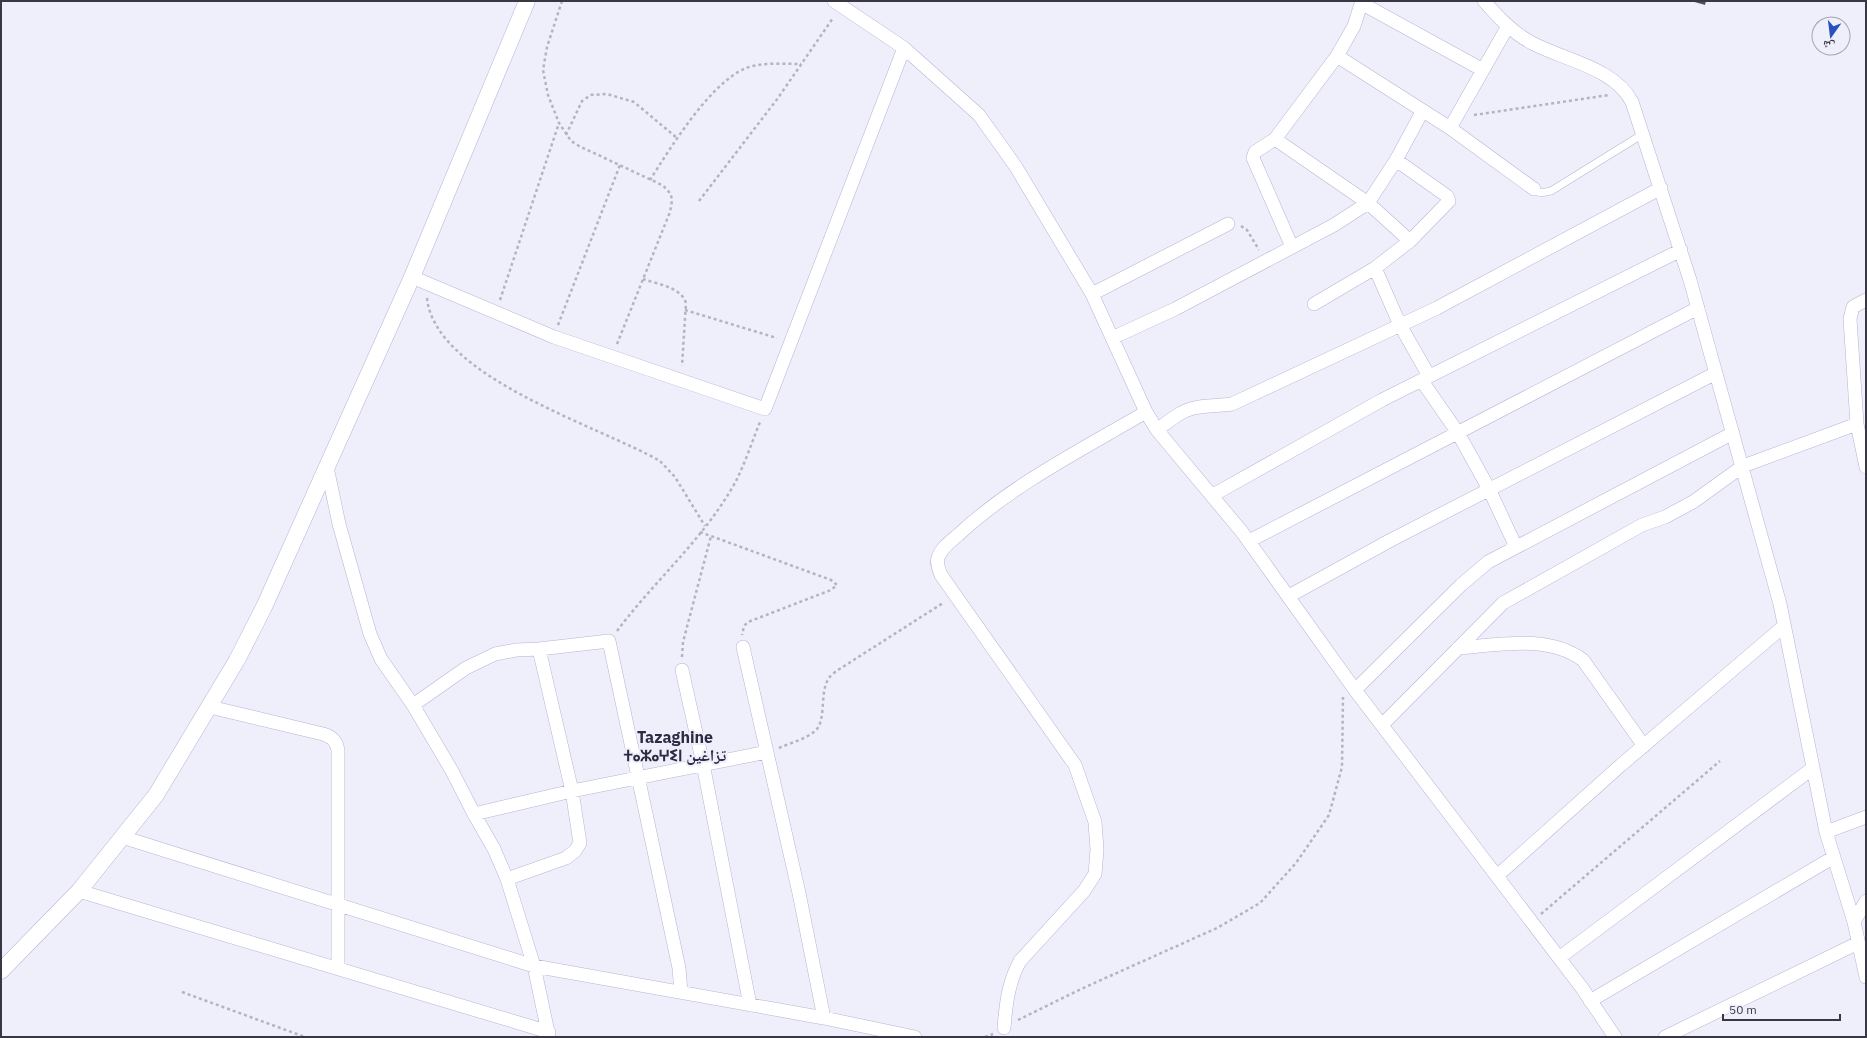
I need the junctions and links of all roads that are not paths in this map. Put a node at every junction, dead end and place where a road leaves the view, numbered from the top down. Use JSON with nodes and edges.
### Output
{"nodes":[{"id":1,"x":527,"y":1,"type":"edge"},
{"id":2,"x":1484,"y":1,"type":"edge"},
{"id":3,"x":1361,"y":2,"type":"edge"},
{"id":4,"x":838,"y":3,"type":"edge"},
{"id":5,"x":1508,"y":26,"type":"junction"},
{"id":6,"x":904,"y":48,"type":"junction"},
{"id":7,"x":1337,"y":56,"type":"junction"},
{"id":8,"x":1483,"y":70,"type":"junction"},
{"id":9,"x":1422,"y":112,"type":"junction"},
{"id":10,"x":1453,"y":123,"type":"junction"},
{"id":11,"x":1643,"y":134,"type":"junction"},
{"id":12,"x":1275,"y":139,"type":"junction"},
{"id":13,"x":1396,"y":160,"type":"junction"},
{"id":14,"x":1660,"y":188,"type":"junction"},
{"id":15,"x":1534,"y":189,"type":"joint"},
{"id":16,"x":1368,"y":203,"type":"junction"},
{"id":17,"x":1228,"y":224,"type":"road end"},
{"id":18,"x":1410,"y":242,"type":"junction"},
{"id":19,"x":1292,"y":248,"type":"junction"},
{"id":20,"x":1681,"y":250,"type":"junction"},
{"id":21,"x":1376,"y":268,"type":"junction"},
{"id":22,"x":419,"y":280,"type":"junction"},
{"id":23,"x":1092,"y":294,"type":"junction"},
{"id":24,"x":1866,"y":300,"type":"edge"},
{"id":25,"x":1314,"y":304,"type":"dead end"},
{"id":26,"x":1698,"y":308,"type":"junction"},
{"id":27,"x":1400,"y":325,"type":"junction"},
{"id":28,"x":1112,"y":338,"type":"junction"},
{"id":29,"x":1716,"y":373,"type":"junction"},
{"id":30,"x":1425,"y":378,"type":"junction"},
{"id":31,"x":1146,"y":412,"type":"junction"},
{"id":32,"x":1857,"y":424,"type":"junction"},
{"id":33,"x":1157,"y":430,"type":"junction"},
{"id":34,"x":1733,"y":432,"type":"junction"},
{"id":35,"x":1458,"y":433,"type":"junction"},
{"id":36,"x":1743,"y":466,"type":"junction"},
{"id":37,"x":327,"y":467,"type":"junction"},
{"id":38,"x":1866,"y":467,"type":"edge"},
{"id":39,"x":1489,"y":489,"type":"junction"},
{"id":40,"x":1213,"y":495,"type":"junction"},
{"id":41,"x":1249,"y":541,"type":"junction"},
{"id":42,"x":1516,"y":547,"type":"junction"},
{"id":43,"x":1289,"y":596,"type":"junction"},
{"id":44,"x":1784,"y":626,"type":"junction"},
{"id":45,"x":743,"y":647,"type":"road end"},
{"id":46,"x":1458,"y":648,"type":"junction"},
{"id":47,"x":539,"y":649,"type":"junction"},
{"id":48,"x":682,"y":670,"type":"road end"},
{"id":49,"x":1356,"y":690,"type":"junction"},
{"id":50,"x":413,"y":705,"type":"junction"},
{"id":51,"x":210,"y":707,"type":"junction"},
{"id":52,"x":1383,"y":724,"type":"junction"},
{"id":53,"x":1644,"y":746,"type":"junction"},
{"id":54,"x":767,"y":752,"type":"junction"},
{"id":55,"x":703,"y":764,"type":"junction"},
{"id":56,"x":1813,"y":768,"type":"junction"},
{"id":57,"x":638,"y":777,"type":"junction"},
{"id":58,"x":572,"y":791,"type":"junction"},
{"id":59,"x":474,"y":814,"type":"junction"},
{"id":60,"x":1866,"y":817,"type":"edge"},
{"id":61,"x":1826,"y":832,"type":"junction"},
{"id":62,"x":122,"y":838,"type":"junction"},
{"id":63,"x":1834,"y":857,"type":"junction"},
{"id":64,"x":1497,"y":876,"type":"junction"},
{"id":65,"x":507,"y":879,"type":"junction"},
{"id":66,"x":79,"y":891,"type":"junction"},
{"id":67,"x":1866,"y":901,"type":"edge"},
{"id":68,"x":338,"y":904,"type":"junction"},
{"id":69,"x":1854,"y":922,"type":"junction"},
{"id":70,"x":1858,"y":943,"type":"junction"},
{"id":71,"x":1559,"y":958,"type":"junction"},
{"id":72,"x":534,"y":966,"type":"junction"},
{"id":73,"x":338,"y":968,"type":"junction"},
{"id":74,"x":1,"y":971,"type":"edge"},
{"id":75,"x":1866,"y":977,"type":"edge"},
{"id":76,"x":681,"y":992,"type":"junction"},
{"id":77,"x":1590,"y":1001,"type":"junction"},
{"id":78,"x":750,"y":1005,"type":"junction"},
{"id":79,"x":824,"y":1018,"type":"junction"},
{"id":80,"x":1004,"y":1028,"type":"road end"},
{"id":81,"x":549,"y":1034,"type":"edge"},
{"id":82,"x":915,"y":1037,"type":"edge"},
{"id":83,"x":1615,"y":1037,"type":"edge"},
{"id":84,"x":1665,"y":1037,"type":"edge"}],
"edges":[{"from":1,"to":22,"type":"street"},
{"from":2,"to":5,"type":"street"},
{"from":3,"to":7,"type":"street"},
{"from":3,"to":8,"type":"street"},
{"from":4,"to":6,"type":"street"},
{"from":5,"to":8,"type":"street"},
{"from":5,"to":11,"type":"street"},
{"from":6,"to":22,"type":"street"},
{"from":6,"to":23,"type":"street"},
{"from":7,"to":9,"type":"street"},
{"from":7,"to":12,"type":"street"},
{"from":8,"to":10,"type":"street"},
{"from":9,"to":10,"type":"street"},
{"from":9,"to":13,"type":"street"},
{"from":10,"to":15,"type":"street"},
{"from":11,"to":14,"type":"street"},
{"from":11,"to":15,"type":"lane"},
{"from":12,"to":16,"type":"street"},
{"from":12,"to":19,"type":"street"},
{"from":13,"to":16,"type":"street"},
{"from":13,"to":18,"type":"street"},
{"from":14,"to":20,"type":"street"},
{"from":14,"to":27,"type":"street"},
{"from":16,"to":18,"type":"street"},
{"from":16,"to":19,"type":"street"},
{"from":17,"to":23,"type":"street"},
{"from":18,"to":21,"type":"street"},
{"from":19,"to":28,"type":"street"},
{"from":20,"to":26,"type":"street"},
{"from":20,"to":30,"type":"street"},
{"from":21,"to":25,"type":"street"},
{"from":21,"to":27,"type":"street"},
{"from":22,"to":37,"type":"street"},
{"from":23,"to":28,"type":"street"},
{"from":24,"to":32,"type":"street"},
{"from":26,"to":29,"type":"street"},
{"from":26,"to":35,"type":"street"},
{"from":27,"to":30,"type":"street"},
{"from":27,"to":33,"type":"street"},
{"from":28,"to":31,"type":"street"},
{"from":29,"to":34,"type":"street"},
{"from":29,"to":39,"type":"street"},
{"from":30,"to":35,"type":"street"},
{"from":30,"to":40,"type":"street"},
{"from":31,"to":33,"type":"street"},
{"from":31,"to":80,"type":"street"},
{"from":32,"to":36,"type":"street"},
{"from":32,"to":38,"type":"street"},
{"from":33,"to":40,"type":"street"},
{"from":34,"to":36,"type":"street"},
{"from":34,"to":42,"type":"street"},
{"from":35,"to":39,"type":"street"},
{"from":35,"to":41,"type":"street"},
{"from":36,"to":44,"type":"street"},
{"from":36,"to":46,"type":"street"},
{"from":37,"to":50,"type":"street"},
{"from":37,"to":51,"type":"street"},
{"from":39,"to":42,"type":"street"},
{"from":39,"to":43,"type":"street"},
{"from":40,"to":41,"type":"street"},
{"from":41,"to":43,"type":"street"},
{"from":42,"to":49,"type":"street"},
{"from":43,"to":49,"type":"street"},
{"from":44,"to":53,"type":"street"},
{"from":44,"to":56,"type":"street"},
{"from":45,"to":54,"type":"street"},
{"from":46,"to":52,"type":"street"},
{"from":46,"to":53,"type":"street"},
{"from":47,"to":50,"type":"street"},
{"from":47,"to":57,"type":"street"},
{"from":47,"to":58,"type":"street"},
{"from":48,"to":55,"type":"street"},
{"from":49,"to":52,"type":"street"},
{"from":50,"to":59,"type":"street"},
{"from":51,"to":62,"type":"street"},
{"from":51,"to":68,"type":"street"},
{"from":52,"to":64,"type":"street"},
{"from":53,"to":64,"type":"street"},
{"from":54,"to":55,"type":"street"},
{"from":54,"to":79,"type":"street"},
{"from":55,"to":57,"type":"street"},
{"from":55,"to":78,"type":"street"},
{"from":56,"to":61,"type":"street"},
{"from":56,"to":71,"type":"street"},
{"from":57,"to":58,"type":"street"},
{"from":57,"to":76,"type":"street"},
{"from":58,"to":59,"type":"street"},
{"from":58,"to":65,"type":"street"},
{"from":59,"to":65,"type":"street"},
{"from":60,"to":61,"type":"street"},
{"from":61,"to":63,"type":"street"},
{"from":62,"to":66,"type":"street"},
{"from":62,"to":68,"type":"street"},
{"from":63,"to":69,"type":"street"},
{"from":63,"to":77,"type":"street"},
{"from":64,"to":71,"type":"street"},
{"from":65,"to":72,"type":"street"},
{"from":66,"to":73,"type":"street"},
{"from":66,"to":74,"type":"street"},
{"from":67,"to":69,"type":"street"},
{"from":68,"to":72,"type":"street"},
{"from":68,"to":73,"type":"street"},
{"from":69,"to":70,"type":"street"},
{"from":70,"to":75,"type":"street"},
{"from":70,"to":84,"type":"street"},
{"from":71,"to":77,"type":"street"},
{"from":72,"to":76,"type":"street"},
{"from":72,"to":81,"type":"street"},
{"from":73,"to":81,"type":"street"},
{"from":76,"to":78,"type":"street"},
{"from":77,"to":83,"type":"street"},
{"from":78,"to":79,"type":"street"},
{"from":79,"to":82,"type":"street"}]}
